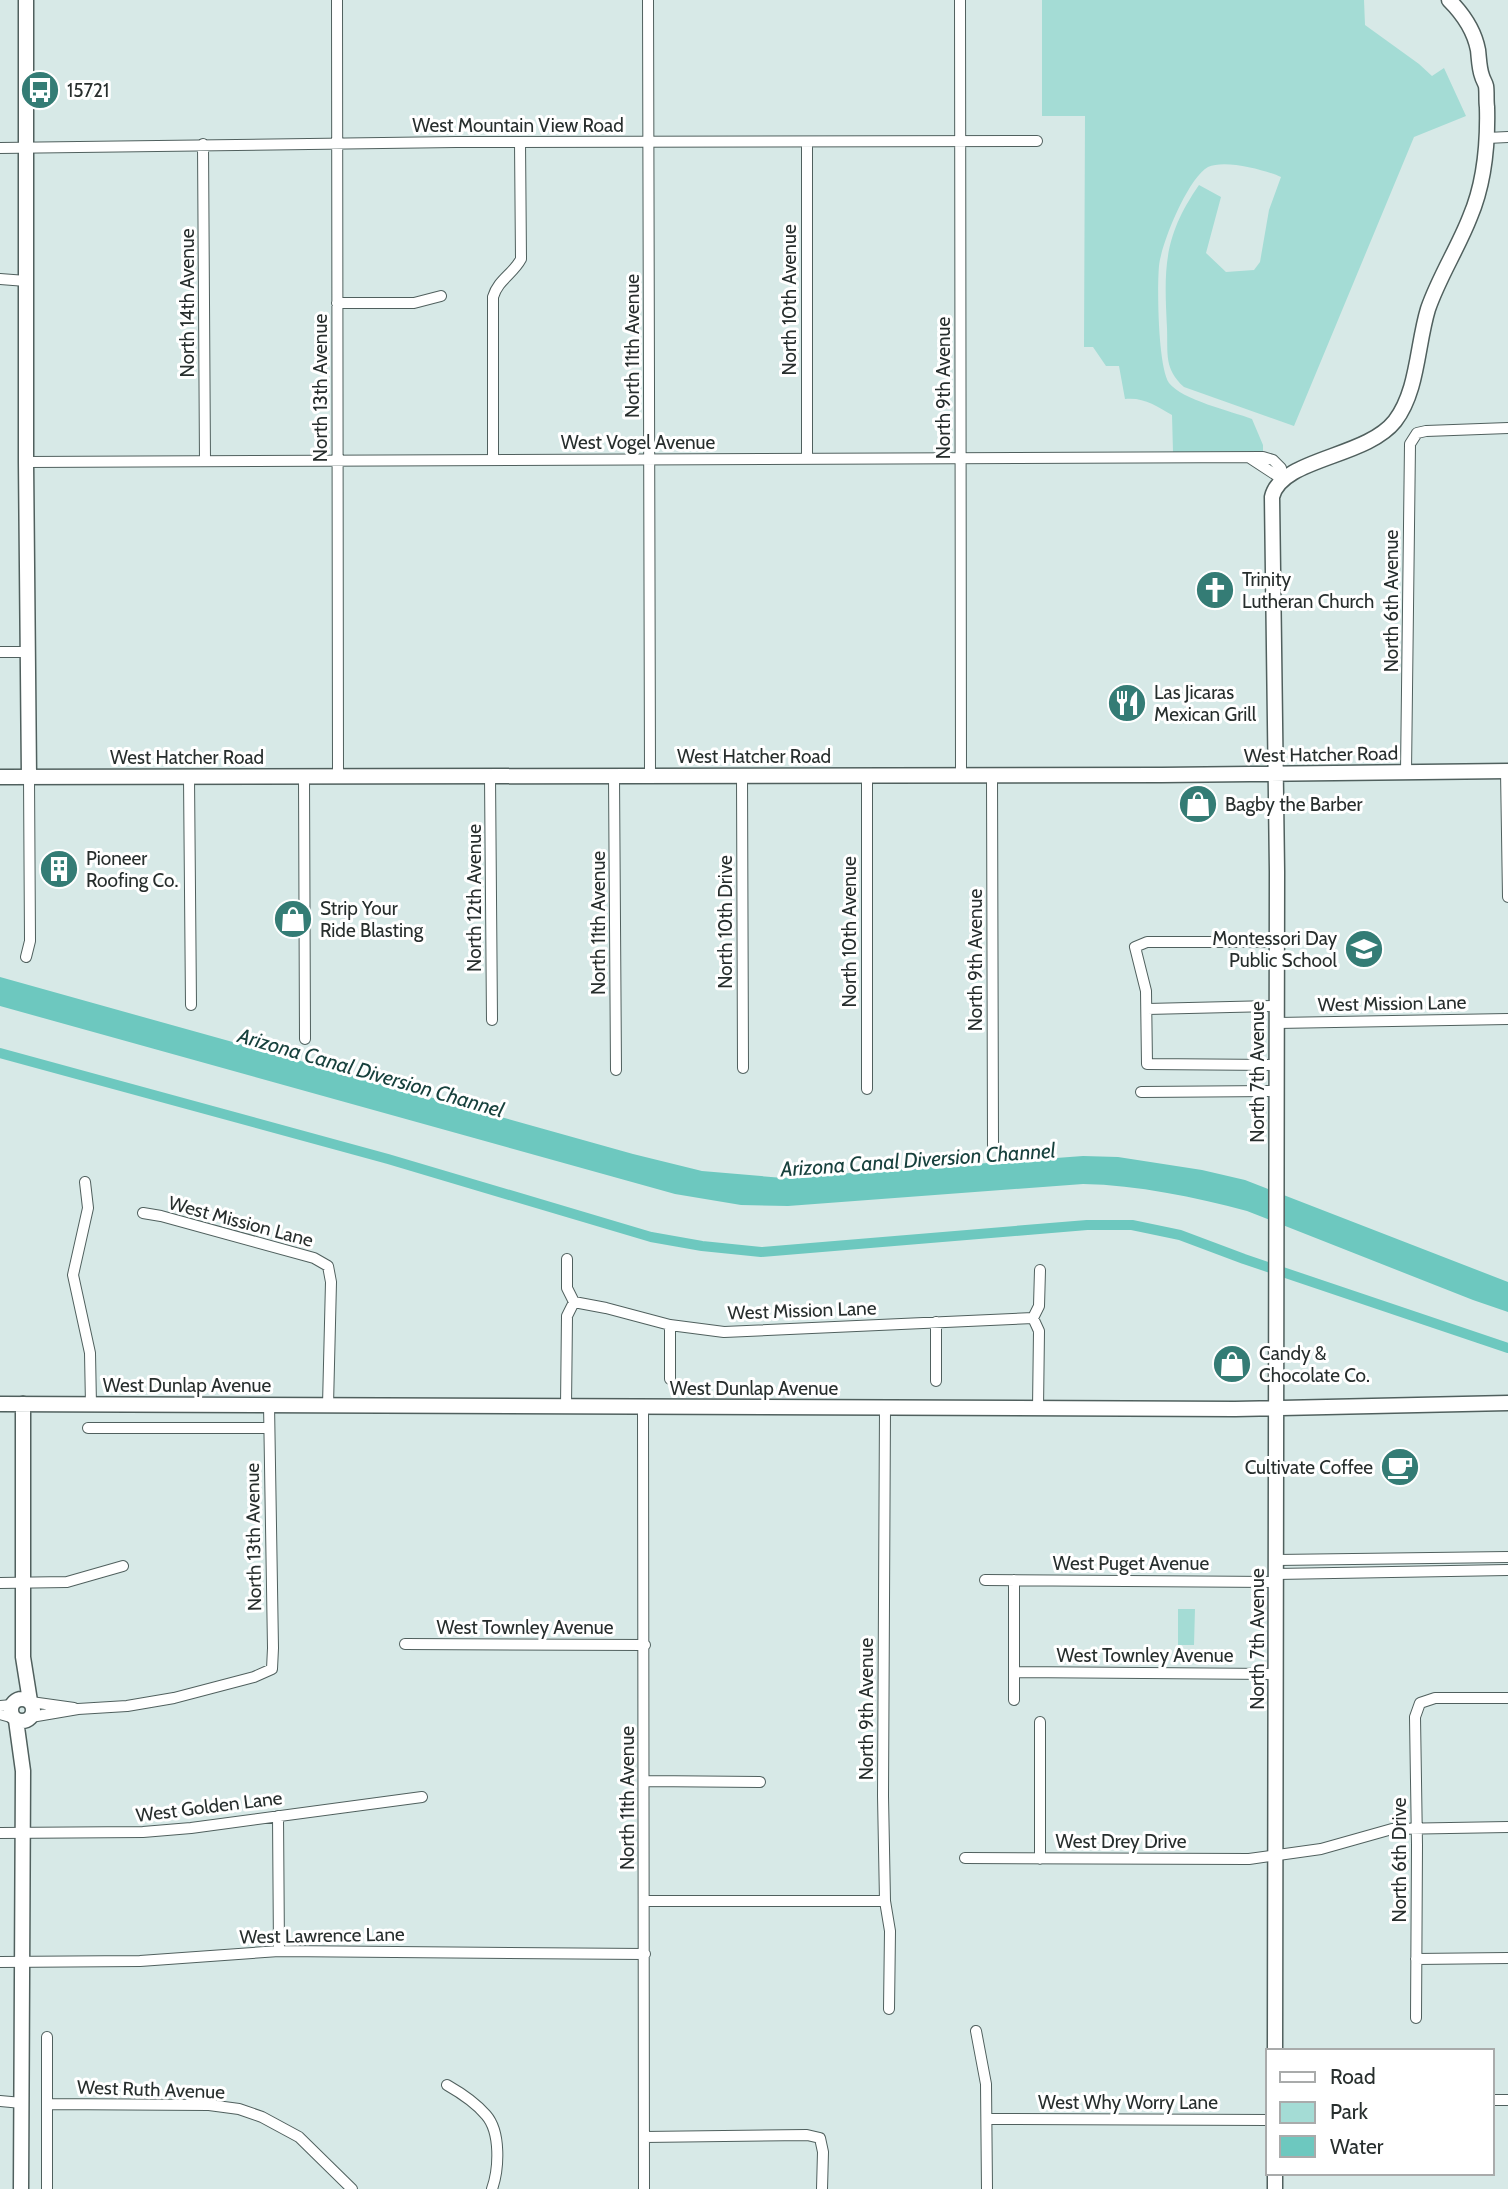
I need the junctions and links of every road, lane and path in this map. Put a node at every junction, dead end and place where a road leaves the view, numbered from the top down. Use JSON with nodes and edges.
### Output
{"nodes":[{"id":1,"x":26,"y":0,"type":"edge"},
{"id":2,"x":337,"y":0,"type":"edge"},
{"id":3,"x":648,"y":0,"type":"edge"},
{"id":4,"x":960,"y":0,"type":"edge"},
{"id":5,"x":1449,"y":0,"type":"edge"},
{"id":6,"x":1508,"y":137,"type":"edge"},
{"id":7,"x":1483,"y":139,"type":"junction"},
{"id":8,"x":1037,"y":141,"type":"dead end"},
{"id":9,"x":520,"y":142,"type":"junction"},
{"id":10,"x":648,"y":142,"type":"junction"},
{"id":11,"x":807,"y":142,"type":"junction"},
{"id":12,"x":959,"y":142,"type":"junction"},
{"id":13,"x":337,"y":143,"type":"junction"},
{"id":14,"x":203,"y":144,"type":"junction"},
{"id":15,"x":26,"y":147,"type":"junction"},
{"id":16,"x":0,"y":148,"type":"edge"},
{"id":17,"x":0,"y":279,"type":"edge"},
{"id":18,"x":26,"y":281,"type":"junction"},
{"id":19,"x":441,"y":296,"type":"dead end"},
{"id":20,"x":337,"y":303,"type":"junction"},
{"id":21,"x":1508,"y":428,"type":"edge"},
{"id":22,"x":807,"y":459,"type":"junction"},
{"id":23,"x":961,"y":459,"type":"junction"},
{"id":24,"x":338,"y":460,"type":"junction"},
{"id":25,"x":494,"y":460,"type":"junction"},
{"id":26,"x":650,"y":460,"type":"junction"},
{"id":27,"x":205,"y":461,"type":"junction"},
{"id":28,"x":26,"y":462,"type":"junction"},
{"id":29,"x":1282,"y":479,"type":"junction"},
{"id":30,"x":0,"y":652,"type":"edge"},
{"id":31,"x":27,"y":652,"type":"junction"},
{"id":32,"x":1507,"y":771,"type":"edge"},
{"id":33,"x":1406,"y":772,"type":"junction"},
{"id":34,"x":1276,"y":774,"type":"junction"},
{"id":35,"x":650,"y":775,"type":"junction"},
{"id":36,"x":742,"y":775,"type":"junction"},
{"id":37,"x":867,"y":775,"type":"junction"},
{"id":38,"x":961,"y":775,"type":"junction"},
{"id":39,"x":992,"y":775,"type":"junction"},
{"id":40,"x":304,"y":776,"type":"junction"},
{"id":41,"x":338,"y":776,"type":"junction"},
{"id":42,"x":491,"y":776,"type":"junction"},
{"id":43,"x":614,"y":776,"type":"junction"},
{"id":44,"x":0,"y":777,"type":"edge"},
{"id":45,"x":29,"y":777,"type":"junction"},
{"id":46,"x":189,"y":777,"type":"junction"},
{"id":47,"x":1508,"y":897,"type":"edge"},
{"id":48,"x":1276,"y":942,"type":"junction"},
{"id":49,"x":26,"y":957,"type":"dead end"},
{"id":50,"x":191,"y":1006,"type":"dead end"},
{"id":51,"x":1276,"y":1006,"type":"junction"},
{"id":52,"x":1147,"y":1009,"type":"junction"},
{"id":53,"x":1508,"y":1018,"type":"edge"},
{"id":54,"x":492,"y":1020,"type":"dead end"},
{"id":55,"x":1276,"y":1023,"type":"junction"},
{"id":56,"x":305,"y":1039,"type":"dead end"},
{"id":57,"x":1276,"y":1065,"type":"junction"},
{"id":58,"x":743,"y":1068,"type":"dead end"},
{"id":59,"x":616,"y":1070,"type":"dead end"},
{"id":60,"x":867,"y":1089,"type":"dead end"},
{"id":61,"x":1276,"y":1091,"type":"junction"},
{"id":62,"x":1141,"y":1092,"type":"dead end"},
{"id":63,"x":993,"y":1145,"type":"dead end"},
{"id":64,"x":85,"y":1182,"type":"dead end"},
{"id":65,"x":143,"y":1213,"type":"dead end"},
{"id":66,"x":567,"y":1259,"type":"dead end"},
{"id":67,"x":1040,"y":1270,"type":"dead end"},
{"id":68,"x":573,"y":1302,"type":"junction"},
{"id":69,"x":1033,"y":1318,"type":"junction"},
{"id":70,"x":936,"y":1322,"type":"junction"},
{"id":71,"x":670,"y":1325,"type":"junction"},
{"id":72,"x":670,"y":1379,"type":"dead end"},
{"id":73,"x":936,"y":1381,"type":"dead end"},
{"id":74,"x":0,"y":1404,"type":"edge"},
{"id":75,"x":23,"y":1404,"type":"junction"},
{"id":76,"x":269,"y":1404,"type":"junction"},
{"id":77,"x":1508,"y":1404,"type":"edge"},
{"id":78,"x":92,"y":1405,"type":"junction"},
{"id":79,"x":328,"y":1405,"type":"junction"},
{"id":80,"x":566,"y":1406,"type":"junction"},
{"id":81,"x":643,"y":1407,"type":"junction"},
{"id":82,"x":885,"y":1408,"type":"junction"},
{"id":83,"x":1038,"y":1408,"type":"junction"},
{"id":84,"x":1275,"y":1408,"type":"junction"},
{"id":85,"x":88,"y":1428,"type":"dead end"},
{"id":86,"x":269,"y":1428,"type":"junction"},
{"id":87,"x":1508,"y":1557,"type":"edge"},
{"id":88,"x":1480,"y":1558,"type":"junction"},
{"id":89,"x":123,"y":1566,"type":"dead end"},
{"id":90,"x":1508,"y":1570,"type":"edge"},
{"id":91,"x":1480,"y":1571,"type":"junction"},
{"id":92,"x":1276,"y":1572,"type":"junction"},
{"id":93,"x":985,"y":1580,"type":"dead end"},
{"id":94,"x":1014,"y":1580,"type":"junction"},
{"id":95,"x":0,"y":1583,"type":"edge"},
{"id":96,"x":23,"y":1584,"type":"junction"},
{"id":97,"x":405,"y":1644,"type":"dead end"},
{"id":98,"x":645,"y":1645,"type":"junction"},
{"id":99,"x":1014,"y":1672,"type":"junction"},
{"id":100,"x":1276,"y":1674,"type":"junction"},
{"id":101,"x":1508,"y":1698,"type":"edge"},
{"id":102,"x":1014,"y":1700,"type":"dead end"},
{"id":103,"x":18,"y":1710,"type":"edge"},
{"id":104,"x":1040,"y":1722,"type":"dead end"},
{"id":105,"x":645,"y":1781,"type":"junction"},
{"id":106,"x":761,"y":1782,"type":"dead end"},
{"id":107,"x":422,"y":1797,"type":"dead end"},
{"id":108,"x":278,"y":1816,"type":"junction"},
{"id":109,"x":1508,"y":1827,"type":"edge"},
{"id":110,"x":1417,"y":1828,"type":"junction"},
{"id":111,"x":0,"y":1833,"type":"edge"},
{"id":112,"x":23,"y":1833,"type":"junction"},
{"id":113,"x":1276,"y":1855,"type":"junction"},
{"id":114,"x":965,"y":1858,"type":"dead end"},
{"id":115,"x":1040,"y":1859,"type":"junction"},
{"id":116,"x":646,"y":1901,"type":"junction"},
{"id":117,"x":885,"y":1901,"type":"junction"},
{"id":118,"x":279,"y":1951,"type":"junction"},
{"id":119,"x":645,"y":1954,"type":"junction"},
{"id":120,"x":1508,"y":1958,"type":"edge"},
{"id":121,"x":1416,"y":1959,"type":"junction"},
{"id":122,"x":0,"y":1962,"type":"edge"},
{"id":123,"x":23,"y":1962,"type":"junction"},
{"id":124,"x":889,"y":2009,"type":"dead end"},
{"id":125,"x":1416,"y":2018,"type":"dead end"},
{"id":126,"x":976,"y":2031,"type":"dead end"},
{"id":127,"x":47,"y":2037,"type":"dead end"},
{"id":128,"x":1275,"y":2049,"type":"edge"},
{"id":129,"x":447,"y":2085,"type":"dead end"},
{"id":130,"x":0,"y":2101,"type":"edge"},
{"id":131,"x":22,"y":2103,"type":"junction"},
{"id":132,"x":47,"y":2104,"type":"junction"},
{"id":133,"x":987,"y":2119,"type":"junction"},
{"id":134,"x":1266,"y":2120,"type":"edge"},
{"id":135,"x":644,"y":2137,"type":"junction"},
{"id":136,"x":21,"y":2189,"type":"edge"},
{"id":137,"x":47,"y":2189,"type":"edge"},
{"id":138,"x":352,"y":2189,"type":"edge"},
{"id":139,"x":492,"y":2189,"type":"edge"},
{"id":140,"x":644,"y":2189,"type":"edge"},
{"id":141,"x":822,"y":2189,"type":"edge"},
{"id":142,"x":987,"y":2189,"type":"edge"}],
"edges":[{"from":1,"to":15,"type":"street"},
{"from":2,"to":13,"type":"street","name":"North 13th Avenue"},
{"from":3,"to":10,"type":"street","name":"North 11th Avenue"},
{"from":4,"to":12,"type":"street","name":"North 9th Avenue"},
{"from":5,"to":7,"type":"street"},
{"from":6,"to":7,"type":"street"},
{"from":7,"to":29,"type":"street"},
{"from":8,"to":12,"type":"street","name":"West Mountain View Road"},
{"from":9,"to":10,"type":"street","name":"West Mountain View Road"},
{"from":9,"to":13,"type":"street","name":"West Mountain View Road"},
{"from":9,"to":25,"type":"street"},
{"from":10,"to":11,"type":"street","name":"West Mountain View Road"},
{"from":10,"to":26,"type":"street","name":"North 11th Avenue"},
{"from":11,"to":12,"type":"street","name":"West Mountain View Road"},
{"from":11,"to":22,"type":"street","name":"North 10th Avenue"},
{"from":12,"to":23,"type":"street","name":"North 9th Avenue"},
{"from":13,"to":14,"type":"street","name":"West Mountain View Road"},
{"from":13,"to":20,"type":"street","name":"North 13th Avenue"},
{"from":14,"to":15,"type":"street","name":"West Mountain View Road"},
{"from":14,"to":27,"type":"street","name":"North 14th Avenue"},
{"from":15,"to":16,"type":"street","name":"West Mountain View Road"},
{"from":15,"to":18,"type":"street"},
{"from":17,"to":18,"type":"street"},
{"from":18,"to":28,"type":"street"},
{"from":19,"to":20,"type":"street"},
{"from":20,"to":24,"type":"street","name":"North 13th Avenue"},
{"from":21,"to":33,"type":"street","name":"North 6th Avenue"},
{"from":22,"to":23,"type":"street","name":"West Vogel Avenue"},
{"from":22,"to":26,"type":"street","name":"West Vogel Avenue"},
{"from":23,"to":29,"type":"street","name":"West Vogel Avenue"},
{"from":23,"to":38,"type":"street","name":"North 9th Avenue"},
{"from":24,"to":25,"type":"street","name":"West Vogel Avenue"},
{"from":24,"to":27,"type":"street","name":"West Vogel Avenue"},
{"from":24,"to":41,"type":"street","name":"North 13th Avenue"},
{"from":25,"to":26,"type":"street","name":"West Vogel Avenue"},
{"from":26,"to":35,"type":"street","name":"North 11th Avenue"},
{"from":27,"to":28,"type":"street","name":"West Vogel Avenue"},
{"from":28,"to":31,"type":"street"},
{"from":29,"to":34,"type":"street","name":"North 7th Avenue"},
{"from":30,"to":31,"type":"street"},
{"from":31,"to":45,"type":"street"},
{"from":32,"to":33,"type":"street","name":"West Hatcher Road"},
{"from":32,"to":47,"type":"street"},
{"from":33,"to":34,"type":"street","name":"West Hatcher Road"},
{"from":34,"to":39,"type":"street","name":"West Hatcher Road"},
{"from":34,"to":48,"type":"street","name":"North 7th Avenue"},
{"from":35,"to":36,"type":"street","name":"West Hatcher Road"},
{"from":35,"to":43,"type":"street","name":"West Hatcher Road"},
{"from":36,"to":37,"type":"street","name":"West Hatcher Road"},
{"from":36,"to":58,"type":"street","name":"North 10th Drive"},
{"from":37,"to":38,"type":"street","name":"West Hatcher Road"},
{"from":37,"to":60,"type":"street","name":"North 10th Avenue"},
{"from":38,"to":39,"type":"street","name":"West Hatcher Road"},
{"from":39,"to":63,"type":"street","name":"North 9th Avenue"},
{"from":40,"to":41,"type":"street","name":"West Hatcher Road"},
{"from":40,"to":46,"type":"street","name":"West Hatcher Road"},
{"from":40,"to":56,"type":"street"},
{"from":41,"to":42,"type":"street","name":"West Hatcher Road"},
{"from":42,"to":43,"type":"street","name":"West Hatcher Road"},
{"from":42,"to":54,"type":"street","name":"North 12th Avenue"},
{"from":43,"to":59,"type":"street","name":"North 11th Avenue"},
{"from":44,"to":45,"type":"street","name":"West Hatcher Road"},
{"from":45,"to":46,"type":"street","name":"West Hatcher Road"},
{"from":45,"to":49,"type":"street"},
{"from":46,"to":50,"type":"street"},
{"from":48,"to":51,"type":"street","name":"North 7th Avenue"},
{"from":48,"to":52,"type":"street"},
{"from":51,"to":52,"type":"street"},
{"from":51,"to":55,"type":"street","name":"North 7th Avenue"},
{"from":52,"to":57,"type":"street"},
{"from":53,"to":55,"type":"street","name":"West Mission Lane"},
{"from":55,"to":57,"type":"street","name":"North 7th Avenue"},
{"from":57,"to":61,"type":"street","name":"North 7th Avenue"},
{"from":61,"to":62,"type":"street"},
{"from":61,"to":84,"type":"street","name":"North 7th Avenue"},
{"from":64,"to":78,"type":"street"},
{"from":65,"to":79,"type":"street","name":"West Mission Lane"},
{"from":66,"to":68,"type":"street"},
{"from":67,"to":69,"type":"street"},
{"from":68,"to":71,"type":"street","name":"West Mission Lane"},
{"from":68,"to":80,"type":"street"},
{"from":69,"to":70,"type":"street","name":"West Mission Lane"},
{"from":69,"to":83,"type":"street"},
{"from":70,"to":71,"type":"street","name":"West Mission Lane"},
{"from":70,"to":73,"type":"street"},
{"from":71,"to":72,"type":"street"},
{"from":74,"to":75,"type":"street","name":"West Dunlap Avenue"},
{"from":75,"to":78,"type":"street","name":"West Dunlap Avenue"},
{"from":75,"to":96,"type":"street"},
{"from":76,"to":78,"type":"street","name":"West Dunlap Avenue"},
{"from":76,"to":79,"type":"street","name":"West Dunlap Avenue"},
{"from":76,"to":86,"type":"street","name":"North 13th Avenue"},
{"from":77,"to":84,"type":"street","name":"West Dunlap Avenue"},
{"from":79,"to":80,"type":"street","name":"West Dunlap Avenue"},
{"from":80,"to":81,"type":"street","name":"West Dunlap Avenue"},
{"from":81,"to":82,"type":"street","name":"West Dunlap Avenue"},
{"from":81,"to":98,"type":"street","name":"North 11th Avenue"},
{"from":82,"to":83,"type":"street","name":"West Dunlap Avenue"},
{"from":82,"to":117,"type":"street","name":"North 9th Avenue"},
{"from":83,"to":84,"type":"street","name":"West Dunlap Avenue"},
{"from":84,"to":92,"type":"street","name":"North 7th Avenue"},
{"from":85,"to":86,"type":"street"},
{"from":86,"to":103,"type":"street","name":"North 13th Avenue"},
{"from":87,"to":88,"type":"street","name":"West Puget Avenue"},
{"from":88,"to":91,"type":"street"},
{"from":88,"to":92,"type":"street","name":"West Puget Avenue"},
{"from":89,"to":96,"type":"street"},
{"from":90,"to":91,"type":"street","name":"West Puget Avenue"},
{"from":91,"to":92,"type":"street","name":"West Puget Avenue"},
{"from":92,"to":94,"type":"street","name":"West Puget Avenue"},
{"from":92,"to":100,"type":"street","name":"North 7th Avenue"},
{"from":93,"to":94,"type":"street","name":"West Puget Avenue"},
{"from":94,"to":99,"type":"street"},
{"from":95,"to":96,"type":"street"},
{"from":96,"to":103,"type":"street"},
{"from":97,"to":98,"type":"street","name":"West Townley Avenue"},
{"from":98,"to":105,"type":"street","name":"North 11th Avenue"},
{"from":99,"to":100,"type":"street","name":"West Townley Avenue"},
{"from":99,"to":102,"type":"street"},
{"from":100,"to":113,"type":"street","name":"North 7th Avenue"},
{"from":101,"to":110,"type":"street","name":"North 6th Drive"},
{"from":103,"to":112,"type":"street"},
{"from":104,"to":115,"type":"street"},
{"from":105,"to":106,"type":"street"},
{"from":105,"to":116,"type":"street","name":"North 11th Avenue"},
{"from":107,"to":108,"type":"street","name":"West Golden Lane"},
{"from":108,"to":112,"type":"street","name":"West Golden Lane"},
{"from":108,"to":118,"type":"street"},
{"from":109,"to":110,"type":"street"},
{"from":110,"to":113,"type":"street"},
{"from":110,"to":121,"type":"street","name":"North 6th Drive"},
{"from":111,"to":112,"type":"street","name":"West Golden Lane"},
{"from":112,"to":123,"type":"street"},
{"from":113,"to":115,"type":"street","name":"West Drey Drive"},
{"from":113,"to":128,"type":"street","name":"North 7th Avenue"},
{"from":114,"to":115,"type":"street","name":"West Drey Drive"},
{"from":116,"to":117,"type":"street"},
{"from":116,"to":119,"type":"street","name":"North 11th Avenue"},
{"from":117,"to":124,"type":"street","name":"North 9th Avenue"},
{"from":118,"to":119,"type":"street","name":"West Lawrence Lane"},
{"from":118,"to":123,"type":"street","name":"West Lawrence Lane"},
{"from":119,"to":135,"type":"street","name":"North 11th Avenue"},
{"from":120,"to":121,"type":"street"},
{"from":121,"to":125,"type":"street","name":"North 6th Drive"},
{"from":122,"to":123,"type":"street","name":"West Lawrence Lane"},
{"from":123,"to":131,"type":"street"},
{"from":126,"to":133,"type":"street"},
{"from":127,"to":132,"type":"street"},
{"from":129,"to":139,"type":"street"},
{"from":130,"to":131,"type":"street"},
{"from":131,"to":136,"type":"street"},
{"from":132,"to":137,"type":"street"},
{"from":132,"to":138,"type":"street","name":"West Ruth Avenue"},
{"from":133,"to":134,"type":"street","name":"West Why Worry Lane"},
{"from":133,"to":142,"type":"street"},
{"from":135,"to":140,"type":"street","name":"North 11th Avenue"},
{"from":135,"to":141,"type":"street"}]}
